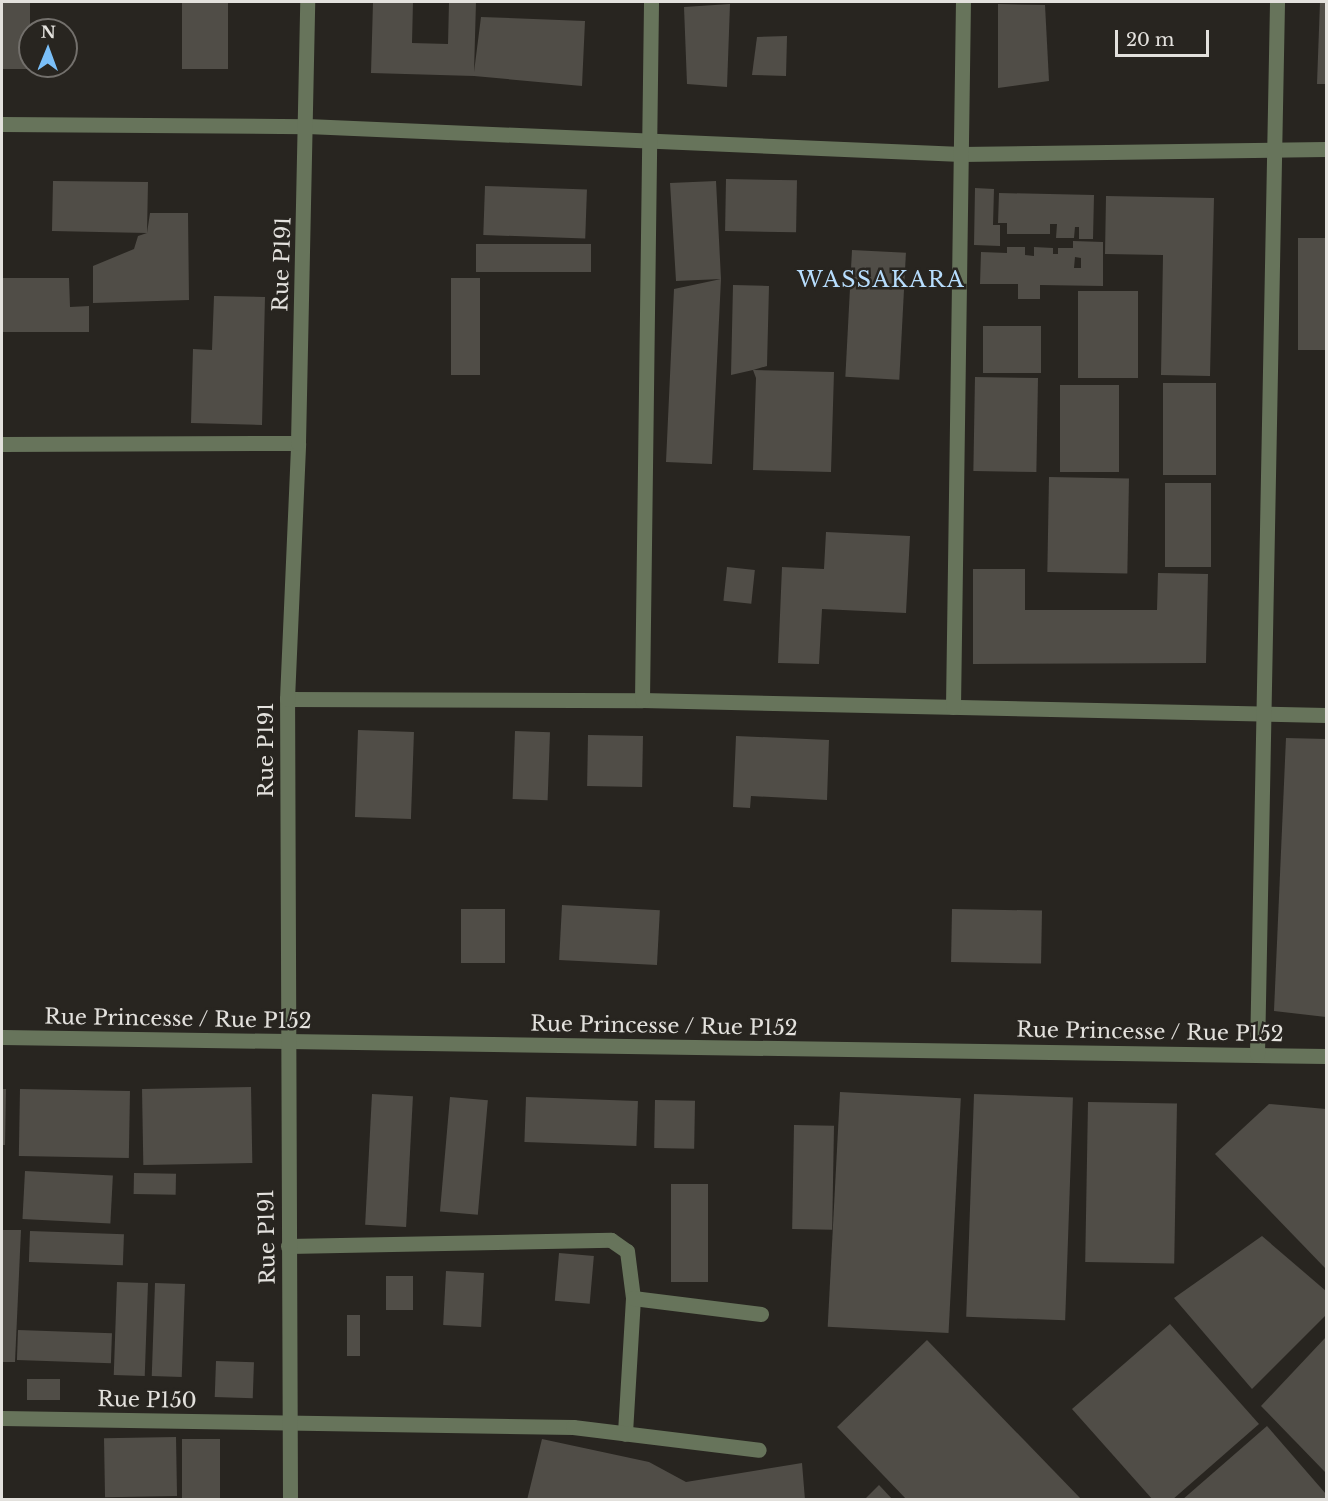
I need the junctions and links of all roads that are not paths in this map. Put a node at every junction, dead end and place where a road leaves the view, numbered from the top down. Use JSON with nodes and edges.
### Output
{"nodes":[{"id":1,"x":307,"y":2,"type":"edge"},
{"id":2,"x":651,"y":2,"type":"edge"},
{"id":3,"x":963,"y":2,"type":"edge"},
{"id":4,"x":1277,"y":2,"type":"edge"},
{"id":5,"x":2,"y":124,"type":"edge"},
{"id":6,"x":307,"y":126,"type":"junction"},
{"id":7,"x":652,"y":144,"type":"junction"},
{"id":8,"x":1275,"y":148,"type":"junction"},
{"id":9,"x":1326,"y":149,"type":"edge"},
{"id":10,"x":961,"y":154,"type":"junction"},
{"id":11,"x":298,"y":443,"type":"junction"},
{"id":12,"x":2,"y":444,"type":"edge"},
{"id":13,"x":287,"y":699,"type":"junction"},
{"id":14,"x":642,"y":700,"type":"junction"},
{"id":15,"x":953,"y":707,"type":"junction"},
{"id":16,"x":1266,"y":715,"type":"junction"},
{"id":17,"x":1326,"y":715,"type":"edge"},
{"id":18,"x":2,"y":1038,"type":"edge"},
{"id":19,"x":286,"y":1042,"type":"junction"},
{"id":20,"x":1257,"y":1054,"type":"junction"},
{"id":21,"x":1326,"y":1056,"type":"edge"},
{"id":22,"x":288,"y":1246,"type":"junction"},
{"id":23,"x":633,"y":1298,"type":"junction"},
{"id":24,"x":761,"y":1314,"type":"dead end"},
{"id":25,"x":2,"y":1418,"type":"edge"},
{"id":26,"x":291,"y":1424,"type":"junction"},
{"id":27,"x":625,"y":1434,"type":"junction"},
{"id":28,"x":759,"y":1450,"type":"dead end"},
{"id":29,"x":290,"y":1500,"type":"edge"}],
"edges":[{"from":1,"to":6,"type":"street","name":"Rue P191"},
{"from":2,"to":7,"type":"street"},
{"from":3,"to":10,"type":"street"},
{"from":4,"to":8,"type":"street"},
{"from":5,"to":6,"type":"street"},
{"from":6,"to":7,"type":"street"},
{"from":6,"to":11,"type":"street","name":"Rue P191"},
{"from":7,"to":10,"type":"street"},
{"from":7,"to":14,"type":"street"},
{"from":8,"to":9,"type":"street"},
{"from":8,"to":10,"type":"street"},
{"from":8,"to":16,"type":"street"},
{"from":10,"to":15,"type":"street"},
{"from":11,"to":12,"type":"street"},
{"from":11,"to":13,"type":"street","name":"Rue P191"},
{"from":13,"to":14,"type":"street"},
{"from":13,"to":19,"type":"street","name":"Rue P191"},
{"from":14,"to":15,"type":"street"},
{"from":15,"to":16,"type":"street"},
{"from":16,"to":17,"type":"street"},
{"from":16,"to":20,"type":"street"},
{"from":18,"to":19,"type":"street","name":"Rue Princesse / Rue P152"},
{"from":19,"to":20,"type":"street","name":"Rue Princesse / Rue P152"},
{"from":19,"to":22,"type":"street","name":"Rue P191"},
{"from":20,"to":21,"type":"street","name":"Rue Princesse / Rue P152"},
{"from":22,"to":23,"type":"street"},
{"from":22,"to":26,"type":"street","name":"Rue P191"},
{"from":23,"to":24,"type":"street"},
{"from":23,"to":27,"type":"street"},
{"from":25,"to":26,"type":"street","name":"Rue P150"},
{"from":26,"to":27,"type":"street","name":"Rue P150"},
{"from":26,"to":29,"type":"street","name":"Rue P191"},
{"from":27,"to":28,"type":"street","name":"Rue P150"}]}
